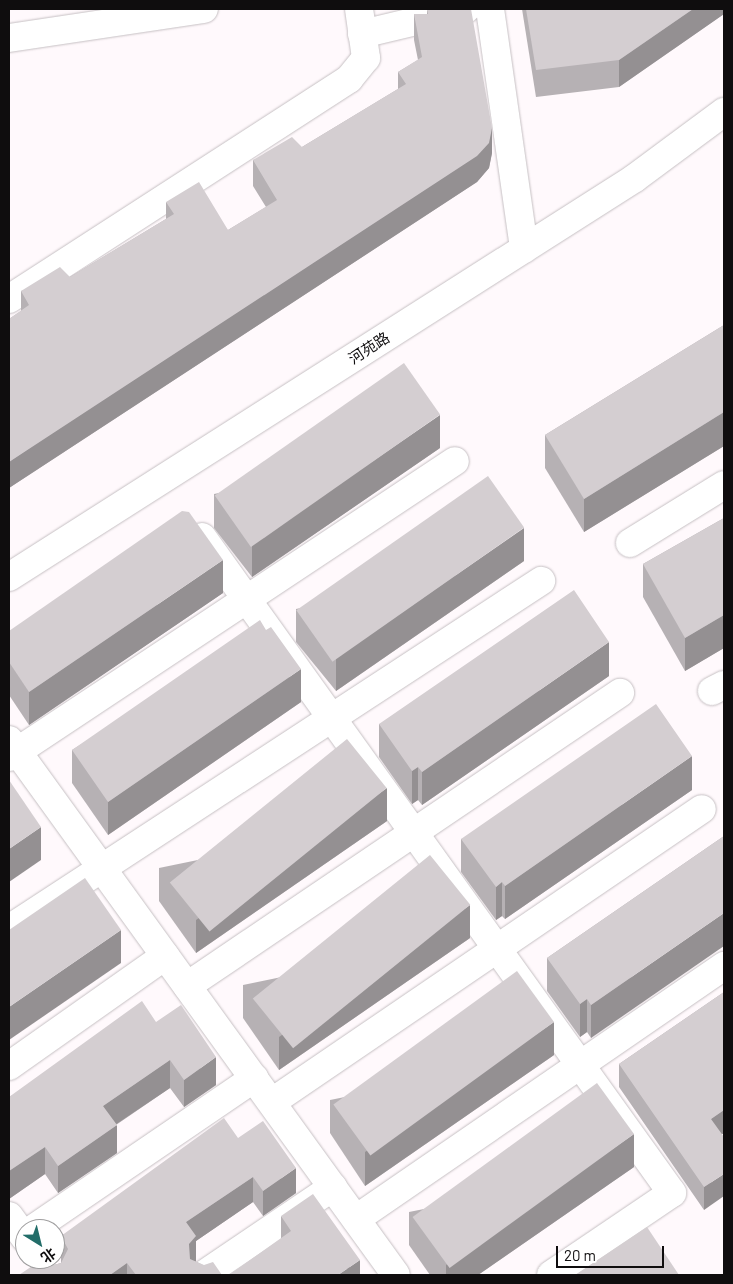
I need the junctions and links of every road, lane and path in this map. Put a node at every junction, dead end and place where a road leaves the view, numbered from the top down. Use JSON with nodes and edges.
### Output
{"nodes":[{"id":1,"x":204,"y":9,"type":"edge"},
{"id":2,"x":466,"y":9,"type":"edge"},
{"id":3,"x":490,"y":9,"type":"edge"},
{"id":4,"x":360,"y":21,"type":"edge"},
{"id":5,"x":9,"y":38,"type":"edge"},
{"id":6,"x":724,"y":112,"type":"edge"},
{"id":7,"x":524,"y":249,"type":"junction"},
{"id":8,"x":9,"y":299,"type":"edge"},
{"id":9,"x":454,"y":462,"type":"dead end"},
{"id":10,"x":724,"y":485,"type":"edge"},
{"id":11,"x":194,"y":526,"type":"edge"},
{"id":12,"x":630,"y":543,"type":"dead end"},
{"id":13,"x":9,"y":577,"type":"edge"},
{"id":14,"x":542,"y":581,"type":"dead end"},
{"id":15,"x":246,"y":599,"type":"junction"},
{"id":16,"x":620,"y":693,"type":"dead end"},
{"id":17,"x":332,"y":719,"type":"junction"},
{"id":18,"x":12,"y":749,"type":"edge"},
{"id":19,"x":702,"y":809,"type":"dead end"},
{"id":20,"x":414,"y":832,"type":"junction"},
{"id":21,"x":103,"y":869,"type":"junction"},
{"id":22,"x":9,"y":929,"type":"edge"},
{"id":23,"x":497,"y":948,"type":"junction"},
{"id":24,"x":165,"y":956,"type":"junction"},
{"id":25,"x":724,"y":966,"type":"edge"},
{"id":26,"x":187,"y":986,"type":"junction"},
{"id":27,"x":580,"y":1065,"type":"junction"},
{"id":28,"x":9,"y":1066,"type":"edge"},
{"id":29,"x":254,"y":1078,"type":"junction"},
{"id":30,"x":272,"y":1102,"type":"junction"},
{"id":31,"x":333,"y":1187,"type":"junction"},
{"id":32,"x":42,"y":1219,"type":"edge"},
{"id":33,"x":356,"y":1219,"type":"junction"},
{"id":34,"x":203,"y":1275,"type":"edge"},
{"id":35,"x":396,"y":1275,"type":"edge"},
{"id":36,"x":551,"y":1275,"type":"edge"}],
"edges":[{"from":1,"to":5,"type":"street"},
{"from":2,"to":4,"type":"street"},
{"from":3,"to":7,"type":"street"},
{"from":4,"to":8,"type":"street"},
{"from":6,"to":7,"type":"street","name":"河苑路"},
{"from":7,"to":13,"type":"street","name":"河苑路"},
{"from":9,"to":15,"type":"street"},
{"from":10,"to":12,"type":"street"},
{"from":11,"to":15,"type":"street"},
{"from":14,"to":17,"type":"street"},
{"from":15,"to":17,"type":"street"},
{"from":15,"to":18,"type":"street"},
{"from":16,"to":20,"type":"street"},
{"from":17,"to":20,"type":"street"},
{"from":17,"to":21,"type":"street"},
{"from":18,"to":21,"type":"street"},
{"from":19,"to":23,"type":"street"},
{"from":20,"to":23,"type":"street"},
{"from":20,"to":26,"type":"street"},
{"from":21,"to":22,"type":"street"},
{"from":21,"to":24,"type":"street"},
{"from":23,"to":27,"type":"street"},
{"from":23,"to":30,"type":"street"},
{"from":24,"to":26,"type":"street"},
{"from":24,"to":28,"type":"street"},
{"from":25,"to":27,"type":"street"},
{"from":26,"to":29,"type":"street"},
{"from":27,"to":33,"type":"street"},
{"from":27,"to":36,"type":"street"},
{"from":29,"to":30,"type":"street"},
{"from":29,"to":32,"type":"street"},
{"from":30,"to":31,"type":"street"},
{"from":31,"to":33,"type":"street"},
{"from":31,"to":34,"type":"street"},
{"from":33,"to":35,"type":"street"}]}
